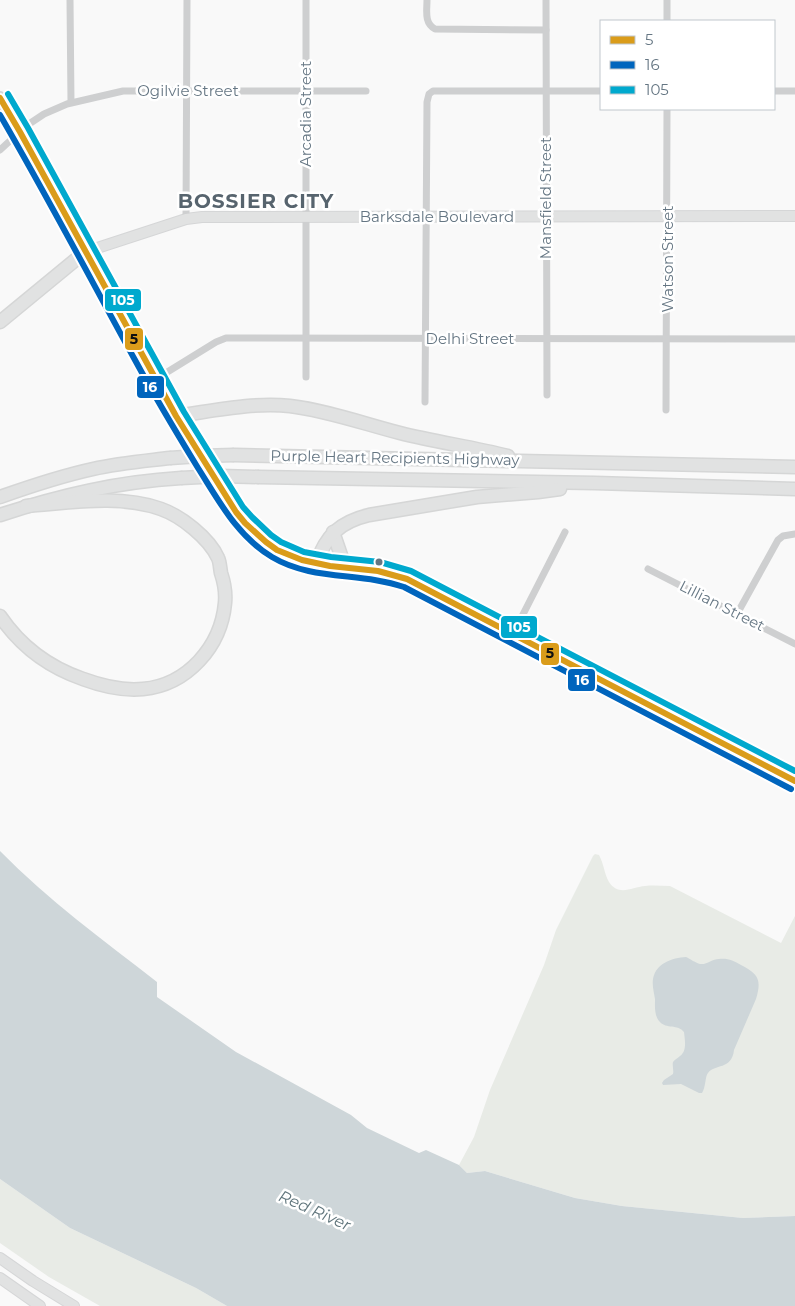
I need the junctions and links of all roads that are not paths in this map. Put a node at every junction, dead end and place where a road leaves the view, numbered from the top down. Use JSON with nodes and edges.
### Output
{"nodes":[{"id":1,"x":70,"y":0,"type":"edge"},
{"id":2,"x":187,"y":0,"type":"edge"},
{"id":3,"x":306,"y":0,"type":"edge"},
{"id":4,"x":427,"y":0,"type":"edge"},
{"id":5,"x":546,"y":0,"type":"edge"},
{"id":6,"x":667,"y":0,"type":"edge"},
{"id":7,"x":667,"y":20,"type":"edge"},
{"id":8,"x":546,"y":30,"type":"junction"},
{"id":9,"x":186,"y":90,"type":"junction"},
{"id":10,"x":306,"y":91,"type":"junction"},
{"id":11,"x":366,"y":91,"type":"dead end"},
{"id":12,"x":546,"y":91,"type":"junction"},
{"id":13,"x":600,"y":91,"type":"edge"},
{"id":14,"x":775,"y":91,"type":"edge"},
{"id":15,"x":795,"y":91,"type":"edge"},
{"id":16,"x":0,"y":98,"type":"edge"},
{"id":17,"x":71,"y":102,"type":"junction"},
{"id":18,"x":668,"y":110,"type":"edge"},
{"id":19,"x":20,"y":132,"type":"junction"},
{"id":20,"x":0,"y":150,"type":"edge"},
{"id":21,"x":668,"y":216,"type":"junction"},
{"id":22,"x":795,"y":216,"type":"edge"},
{"id":23,"x":307,"y":217,"type":"junction"},
{"id":24,"x":426,"y":217,"type":"junction"},
{"id":25,"x":546,"y":217,"type":"junction"},
{"id":26,"x":186,"y":219,"type":"junction"},
{"id":27,"x":85,"y":252,"type":"junction"},
{"id":28,"x":0,"y":322,"type":"edge"},
{"id":29,"x":306,"y":338,"type":"junction"},
{"id":30,"x":546,"y":338,"type":"junction"},
{"id":31,"x":667,"y":338,"type":"junction"},
{"id":32,"x":795,"y":338,"type":"edge"},
{"id":33,"x":426,"y":339,"type":"junction"},
{"id":34,"x":306,"y":377,"type":"dead end"},
{"id":35,"x":156,"y":378,"type":"junction"},
{"id":36,"x":547,"y":395,"type":"dead end"},
{"id":37,"x":425,"y":402,"type":"dead end"},
{"id":38,"x":666,"y":410,"type":"dead end"},
{"id":39,"x":176,"y":416,"type":"junction"},
{"id":40,"x":795,"y":459,"type":"edge"},
{"id":41,"x":530,"y":461,"type":"junction"},
{"id":42,"x":712,"y":466,"type":"junction"},
{"id":43,"x":795,"y":467,"type":"edge"},
{"id":44,"x":595,"y":483,"type":"junction"},
{"id":45,"x":795,"y":489,"type":"edge"},
{"id":46,"x":0,"y":497,"type":"edge"},
{"id":47,"x":26,"y":506,"type":"junction"},
{"id":48,"x":0,"y":515,"type":"edge"},
{"id":49,"x":333,"y":532,"type":"junction"},
{"id":50,"x":565,"y":532,"type":"dead end"},
{"id":51,"x":795,"y":534,"type":"edge"},
{"id":52,"x":316,"y":564,"type":"junction"},
{"id":53,"x":344,"y":567,"type":"junction"},
{"id":54,"x":648,"y":568,"type":"dead end"},
{"id":55,"x":737,"y":614,"type":"junction"},
{"id":56,"x":0,"y":616,"type":"edge"},
{"id":57,"x":513,"y":634,"type":"junction"},
{"id":58,"x":795,"y":644,"type":"edge"},
{"id":59,"x":795,"y":781,"type":"edge"},
{"id":60,"x":0,"y":1258,"type":"edge"},
{"id":61,"x":0,"y":1278,"type":"edge"},
{"id":62,"x":40,"y":1306,"type":"edge"},
{"id":63,"x":74,"y":1306,"type":"edge"}],
"edges":[{"from":1,"to":17,"type":"street"},
{"from":2,"to":9,"type":"street"},
{"from":3,"to":10,"type":"street","name":"Arcadia Street"},
{"from":4,"to":8,"type":"street"},
{"from":5,"to":8,"type":"street","name":"Mansfield Street"},
{"from":6,"to":7,"type":"street"},
{"from":8,"to":12,"type":"street","name":"Mansfield Street"},
{"from":9,"to":10,"type":"street","name":"Ogilvie Street"},
{"from":9,"to":17,"type":"street","name":"Ogilvie Street"},
{"from":9,"to":26,"type":"street"},
{"from":10,"to":11,"type":"street","name":"Ogilvie Street"},
{"from":10,"to":23,"type":"street","name":"Arcadia Street"},
{"from":12,"to":13,"type":"street"},
{"from":12,"to":24,"type":"street"},
{"from":12,"to":25,"type":"street","name":"Mansfield Street"},
{"from":14,"to":15,"type":"street"},
{"from":16,"to":19,"type":"main road"},
{"from":17,"to":19,"type":"street","name":"Ogilvie Street"},
{"from":18,"to":21,"type":"street","name":"Watson Street"},
{"from":19,"to":20,"type":"street","name":"Ogilvie Street"},
{"from":19,"to":27,"type":"main road"},
{"from":21,"to":22,"type":"main road","name":"Barksdale Boulevard"},
{"from":21,"to":25,"type":"main road","name":"Barksdale Boulevard"},
{"from":21,"to":31,"type":"street","name":"Watson Street"},
{"from":23,"to":24,"type":"main road","name":"Barksdale Boulevard"},
{"from":23,"to":26,"type":"main road","name":"Barksdale Boulevard"},
{"from":23,"to":29,"type":"street","name":"Arcadia Street"},
{"from":24,"to":25,"type":"main road","name":"Barksdale Boulevard"},
{"from":24,"to":33,"type":"street"},
{"from":25,"to":30,"type":"street","name":"Mansfield Street"},
{"from":26,"to":27,"type":"main road","name":"Barksdale Boulevard"},
{"from":27,"to":28,"type":"highway"},
{"from":27,"to":35,"type":"main road"},
{"from":29,"to":33,"type":"street","name":"Delhi Street"},
{"from":29,"to":34,"type":"street","name":"Arcadia Street"},
{"from":29,"to":35,"type":"street","name":"Delhi Street"},
{"from":30,"to":31,"type":"street","name":"Delhi Street"},
{"from":30,"to":33,"type":"street","name":"Delhi Street"},
{"from":30,"to":36,"type":"street","name":"Mansfield Street"},
{"from":31,"to":32,"type":"street","name":"Delhi Street"},
{"from":31,"to":38,"type":"street","name":"Watson Street"},
{"from":33,"to":37,"type":"street"},
{"from":35,"to":39,"type":"main road"},
{"from":39,"to":41,"type":"highway"},
{"from":39,"to":52,"type":"main road"},
{"from":40,"to":42,"type":"highway"},
{"from":41,"to":42,"type":"highway","name":"Purple Heart Recipients Highway"},
{"from":41,"to":46,"type":"highway","name":"Purple Heart Recipients Highway","bridge":true},
{"from":42,"to":43,"type":"highway","name":"Purple Heart Recipients Highway"},
{"from":44,"to":45,"type":"highway","name":"Purple Heart Recipients Highway"},
{"from":44,"to":47,"type":"highway","name":"Purple Heart Recipients Highway","bridge":true},
{"from":44,"to":49,"type":"highway"},
{"from":47,"to":48,"type":"highway","name":"Purple Heart Recipients Highway"},
{"from":47,"to":56,"type":"highway"},
{"from":49,"to":52,"type":"highway"},
{"from":49,"to":53,"type":"highway"},
{"from":50,"to":57,"type":"street"},
{"from":51,"to":55,"type":"street"},
{"from":52,"to":53,"type":"main road"},
{"from":53,"to":57,"type":"main road"},
{"from":54,"to":55,"type":"street","name":"Lillian Street"},
{"from":55,"to":58,"type":"street","name":"Lillian Street"},
{"from":57,"to":59,"type":"main road"},
{"from":60,"to":63,"type":"main road"},
{"from":61,"to":62,"type":"main road"}]}
